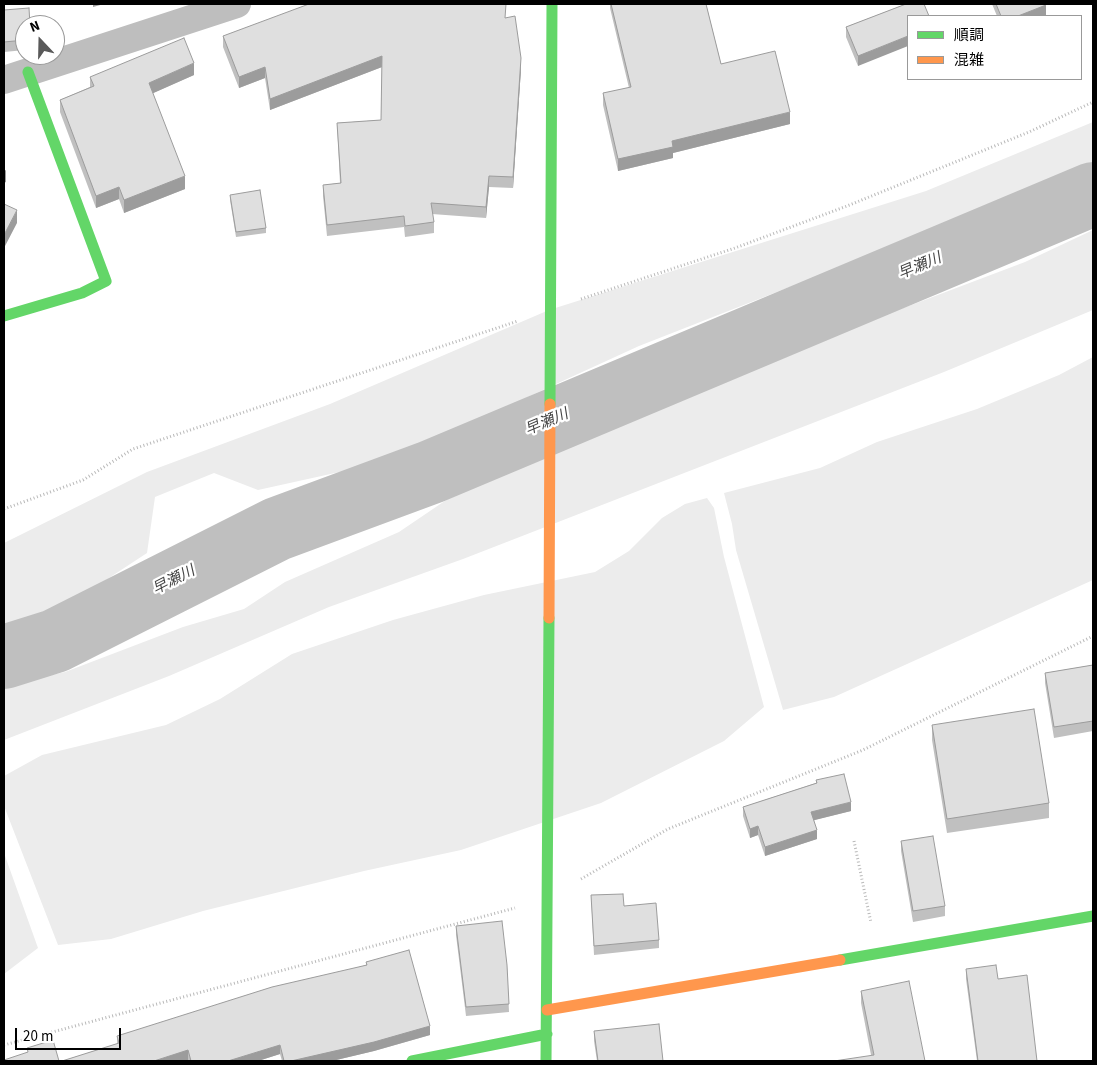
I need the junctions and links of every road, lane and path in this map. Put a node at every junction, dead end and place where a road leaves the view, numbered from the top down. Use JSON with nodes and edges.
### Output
{"nodes":[{"id":1,"x":237,"y":4,"type":"edge"},
{"id":2,"x":552,"y":4,"type":"edge"},
{"id":3,"x":16,"y":76,"type":"edge"},
{"id":4,"x":1093,"y":102,"type":"edge"},
{"id":5,"x":549,"y":310,"type":"junction"},
{"id":6,"x":4,"y":316,"type":"edge"},
{"id":7,"x":4,"y":509,"type":"edge"},
{"id":8,"x":1093,"y":636,"type":"edge"},
{"id":9,"x":854,"y":841,"type":"dead end"},
{"id":10,"x":581,"y":879,"type":"dead end"},
{"id":11,"x":547,"y":900,"type":"junction"},
{"id":12,"x":1093,"y":916,"type":"edge"},
{"id":13,"x":877,"y":953,"type":"junction"},
{"id":14,"x":547,"y":1010,"type":"junction"},
{"id":15,"x":547,"y":1034,"type":"junction"},
{"id":16,"x":4,"y":1045,"type":"edge"},
{"id":17,"x":412,"y":1061,"type":"edge"},
{"id":18,"x":546,"y":1061,"type":"edge"}],
"edges":[{"from":1,"to":3,"type":"street"},
{"from":2,"to":5,"type":"street"},
{"from":3,"to":6,"type":"street"},
{"from":4,"to":5,"type":"path"},
{"from":5,"to":7,"type":"path"},
{"from":5,"to":11,"type":"street"},
{"from":8,"to":10,"type":"path"},
{"from":9,"to":13,"type":"path"},
{"from":11,"to":14,"type":"street"},
{"from":11,"to":16,"type":"path"},
{"from":12,"to":13,"type":"street"},
{"from":13,"to":14,"type":"street"},
{"from":14,"to":15,"type":"street"},
{"from":15,"to":17,"type":"street"},
{"from":15,"to":18,"type":"street"}]}
